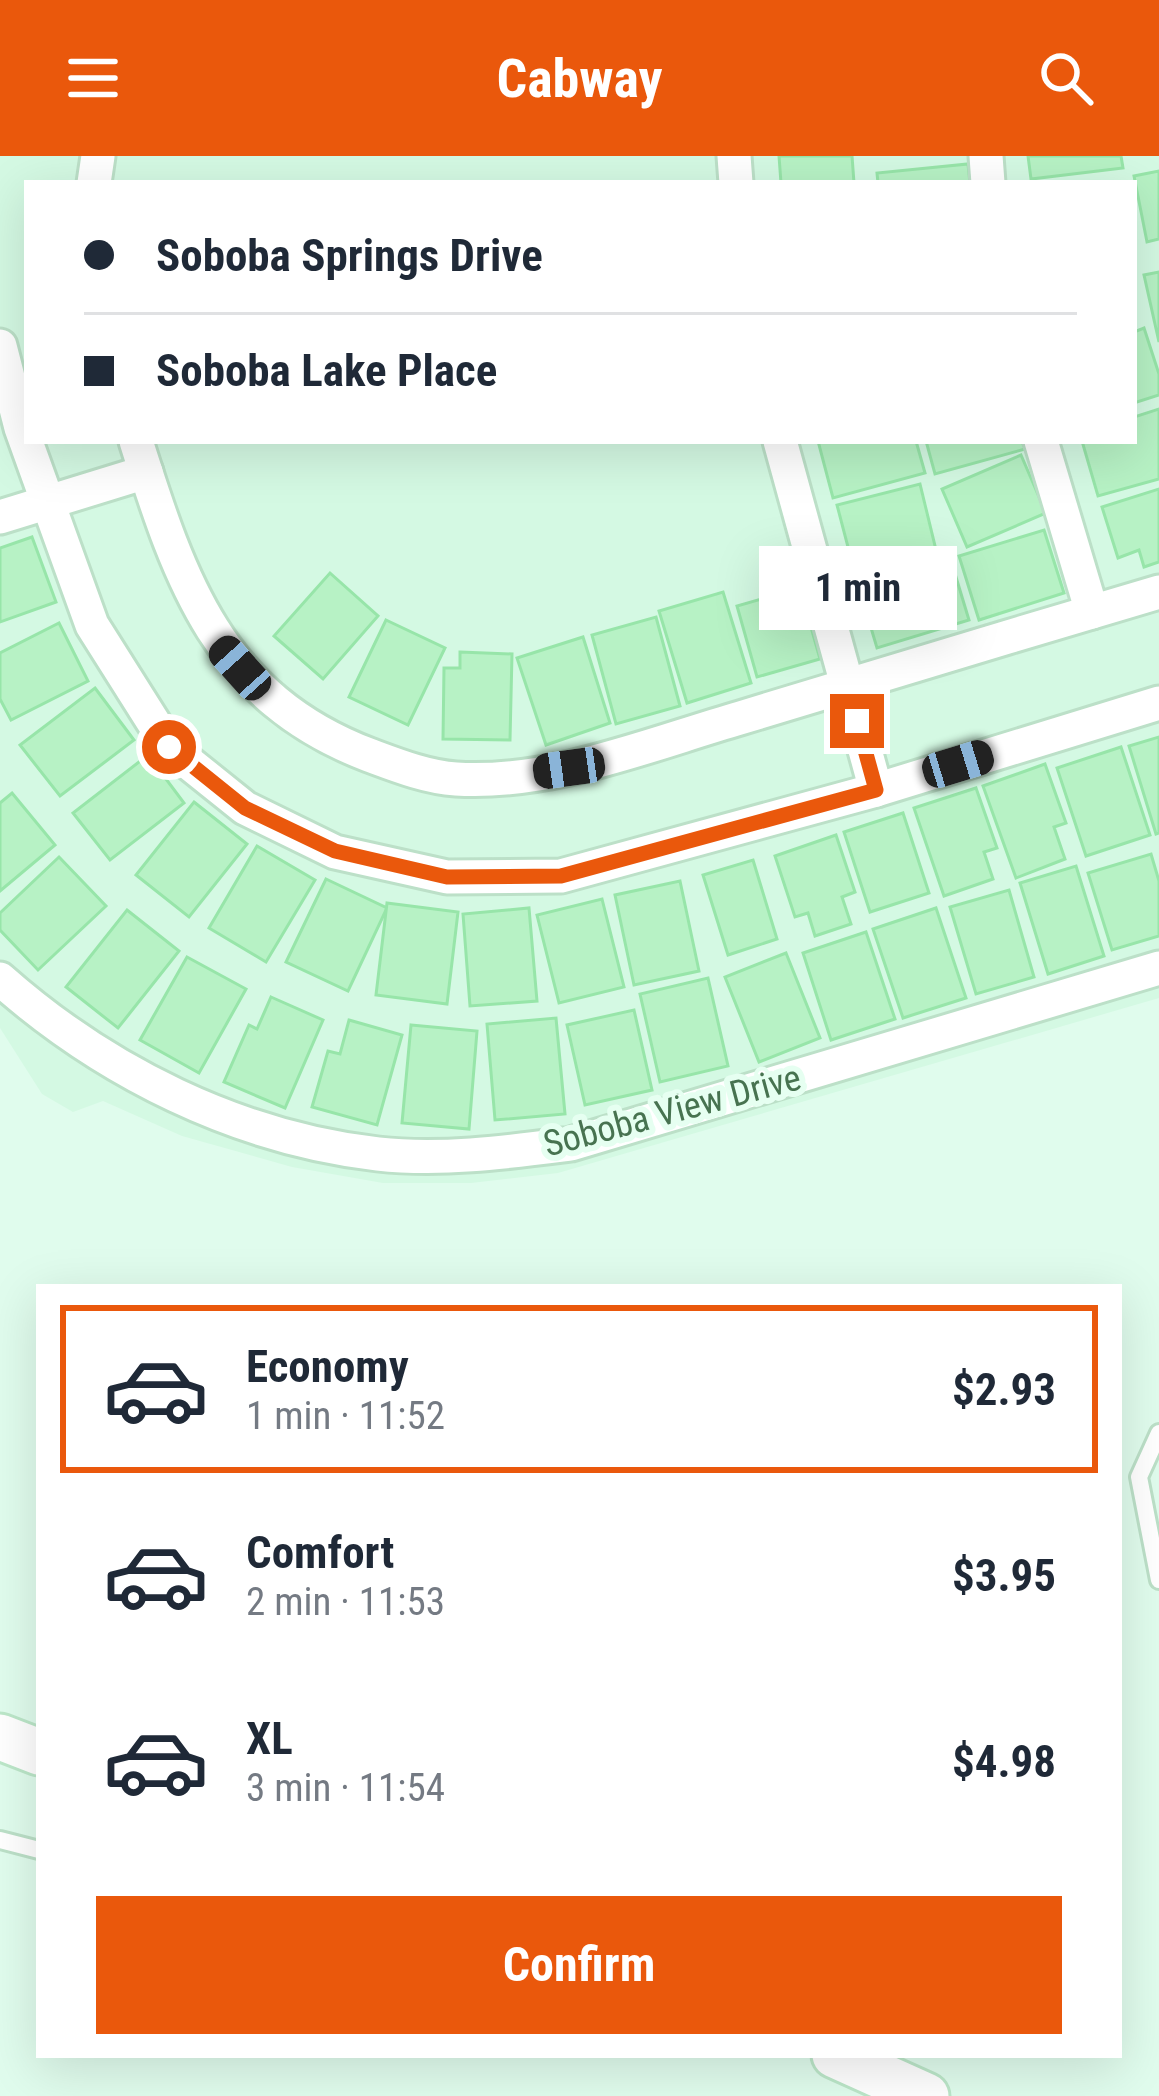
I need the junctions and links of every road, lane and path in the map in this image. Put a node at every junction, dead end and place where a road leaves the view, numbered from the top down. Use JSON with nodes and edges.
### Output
{"nodes":[{"id":1,"x":0,"y":346,"type":"edge"},
{"id":2,"x":16,"y":429,"type":"edge"},
{"id":3,"x":781,"y":444,"type":"edge"},
{"id":4,"x":1042,"y":444,"type":"edge"},
{"id":5,"x":141,"y":457,"type":"edge"},
{"id":6,"x":48,"y":502,"type":"junction"},
{"id":7,"x":0,"y":517,"type":"edge"},
{"id":8,"x":1159,"y":592,"type":"edge"},
{"id":9,"x":1092,"y":612,"type":"junction"},
{"id":10,"x":848,"y":686,"type":"junction"},
{"id":11,"x":1159,"y":703,"type":"edge"},
{"id":12,"x":876,"y":790,"type":"junction"},
{"id":13,"x":1159,"y":968,"type":"edge"},
{"id":14,"x":0,"y":979,"type":"edge"},
{"id":15,"x":1159,"y":1433,"type":"edge"},
{"id":16,"x":1159,"y":1580,"type":"edge"},
{"id":17,"x":0,"y":1737,"type":"edge"},
{"id":18,"x":36,"y":1750,"type":"edge"},
{"id":19,"x":0,"y":1840,"type":"edge"},
{"id":20,"x":36,"y":1849,"type":"edge"},
{"id":21,"x":842,"y":2058,"type":"edge"},
{"id":22,"x":926,"y":2096,"type":"edge"}],
"edges":[{"from":1,"to":2,"type":"street"},
{"from":2,"to":6,"type":"street"},
{"from":3,"to":10,"type":"street"},
{"from":4,"to":9,"type":"street"},
{"from":5,"to":6,"type":"street"},
{"from":5,"to":10,"type":"street"},
{"from":6,"to":7,"type":"street"},
{"from":6,"to":12,"type":"street"},
{"from":8,"to":9,"type":"street"},
{"from":9,"to":10,"type":"street"},
{"from":10,"to":12,"type":"street"},
{"from":11,"to":12,"type":"street"},
{"from":13,"to":14,"type":"street","name":"Soboba View Drive"},
{"from":15,"to":16,"type":"lane"},
{"from":17,"to":18,"type":"street"},
{"from":19,"to":20,"type":"lane"},
{"from":21,"to":22,"type":"street"}]}
